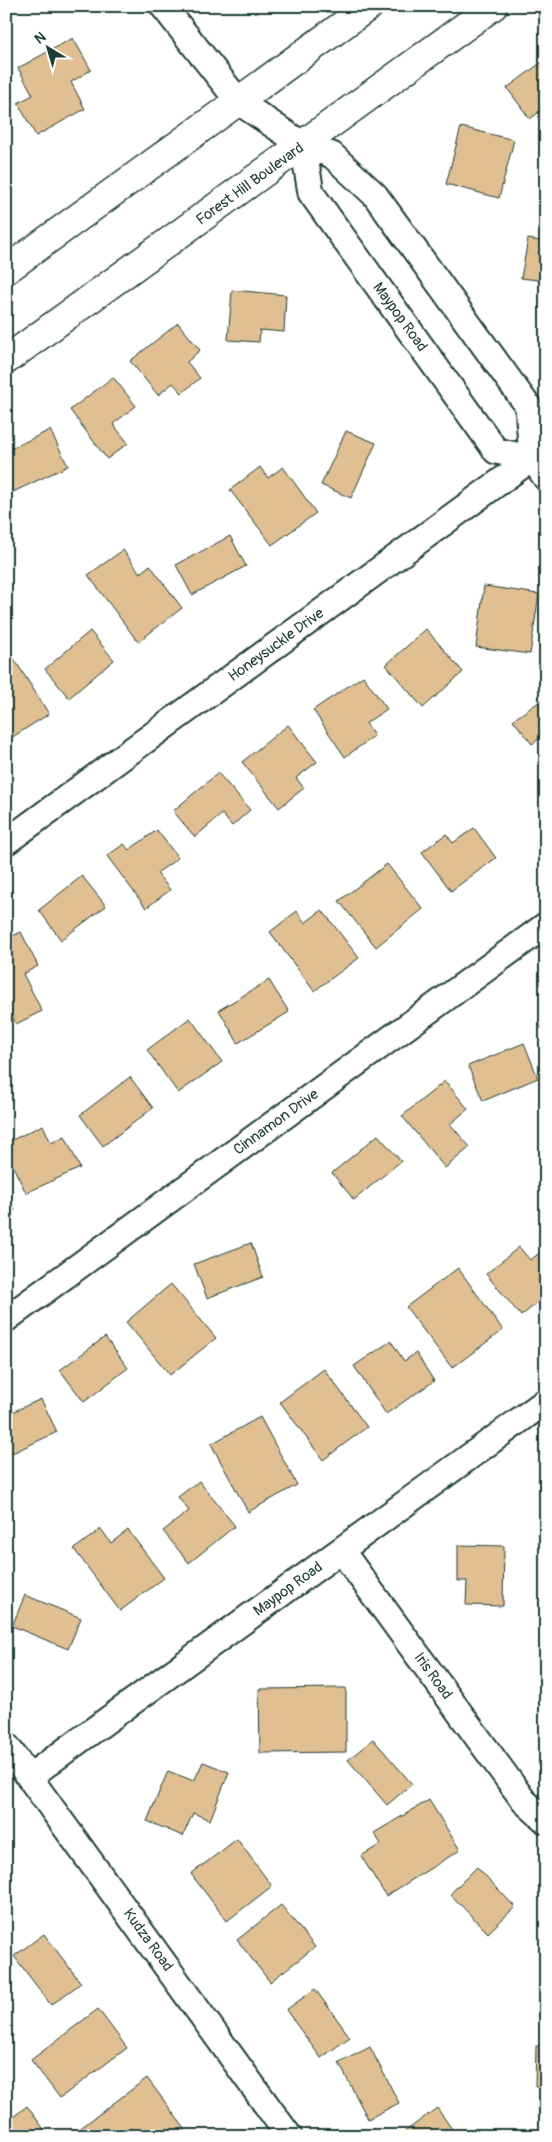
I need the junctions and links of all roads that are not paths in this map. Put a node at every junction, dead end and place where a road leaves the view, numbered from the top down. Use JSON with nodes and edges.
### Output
{"nodes":[{"id":1,"x":163,"y":6,"type":"edge"},
{"id":2,"x":369,"y":6,"type":"edge"},
{"id":3,"x":493,"y":6,"type":"edge"},
{"id":4,"x":239,"y":102,"type":"junction"},
{"id":5,"x":303,"y":145,"type":"junction"},
{"id":6,"x":6,"y":270,"type":"edge"},
{"id":7,"x":6,"y":360,"type":"edge"},
{"id":8,"x":541,"y":461,"type":"edge"},
{"id":9,"x":6,"y":842,"type":"edge"},
{"id":10,"x":546,"y":925,"type":"edge"},
{"id":11,"x":6,"y":1319,"type":"edge"},
{"id":12,"x":546,"y":1401,"type":"edge"},
{"id":13,"x":341,"y":1550,"type":"junction"},
{"id":14,"x":6,"y":1745,"type":"edge"},
{"id":15,"x":30,"y":1777,"type":"junction"},
{"id":16,"x":546,"y":1821,"type":"edge"},
{"id":17,"x":289,"y":2136,"type":"edge"}],
"edges":[{"from":1,"to":4,"type":"street"},
{"from":2,"to":4,"type":"main road"},
{"from":3,"to":5,"type":"main road","name":"Forest Hill Boulevard"},
{"from":4,"to":5,"type":"street"},
{"from":4,"to":6,"type":"main road"},
{"from":5,"to":7,"type":"main road","name":"Forest Hill Boulevard"},
{"from":5,"to":8,"type":"street"},
{"from":5,"to":8,"type":"street","name":"Maypop Road"},
{"from":8,"to":9,"type":"street","name":"Honeysuckle Drive"},
{"from":10,"to":11,"type":"street","name":"Cinnamon Drive"},
{"from":12,"to":13,"type":"street","name":"Maypop Road"},
{"from":13,"to":15,"type":"street","name":"Maypop Road"},
{"from":13,"to":16,"type":"street","name":"Iris Road"},
{"from":14,"to":15,"type":"street","name":"Kudza Road"},
{"from":15,"to":17,"type":"street","name":"Kudza Road"}]}
